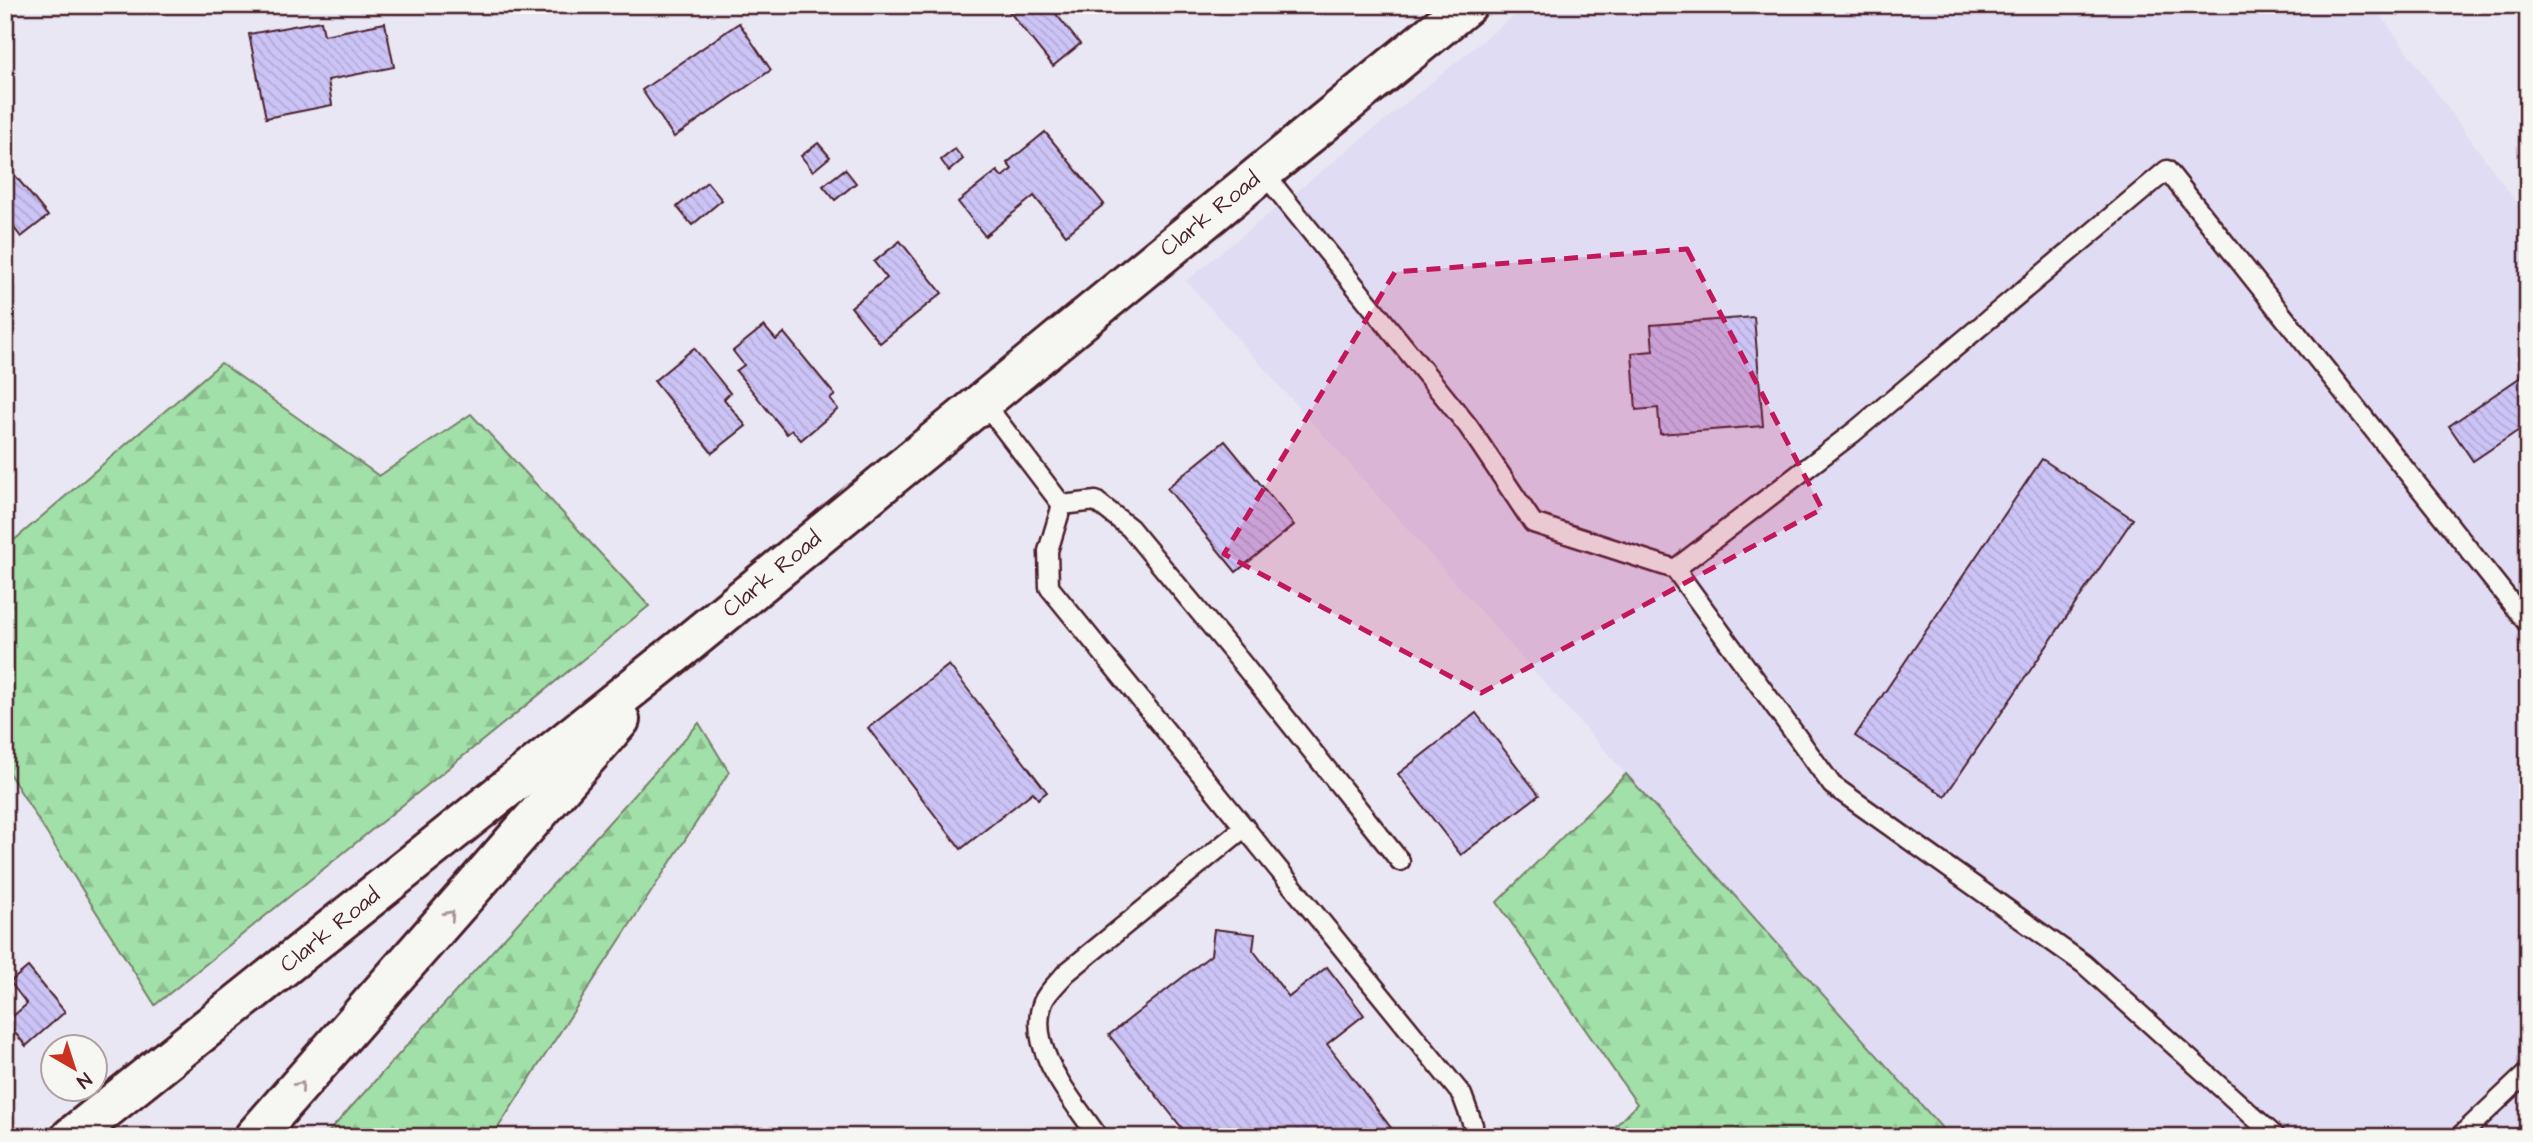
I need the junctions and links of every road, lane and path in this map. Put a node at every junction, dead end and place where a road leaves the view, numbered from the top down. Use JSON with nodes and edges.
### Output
{"nodes":[{"id":1,"x":1467,"y":5,"type":"edge"},
{"id":2,"x":1262,"y":171,"type":"junction"},
{"id":3,"x":982,"y":400,"type":"junction"},
{"id":4,"x":1062,"y":505,"type":"junction"},
{"id":5,"x":1675,"y":569,"type":"junction"},
{"id":6,"x":2528,"y":624,"type":"edge"},
{"id":7,"x":681,"y":649,"type":"junction"},
{"id":8,"x":1245,"y":827,"type":"junction"},
{"id":9,"x":1400,"y":861,"type":"dead end"},
{"id":10,"x":2528,"y":1072,"type":"edge"},
{"id":11,"x":71,"y":1137,"type":"edge"},
{"id":12,"x":254,"y":1137,"type":"edge"},
{"id":13,"x":1098,"y":1137,"type":"edge"},
{"id":14,"x":1472,"y":1137,"type":"edge"},
{"id":15,"x":2276,"y":1137,"type":"edge"},
{"id":16,"x":2459,"y":1137,"type":"edge"}],
"edges":[{"from":1,"to":2,"type":"street","name":"Clark Road"},
{"from":2,"to":3,"type":"street","name":"Clark Road"},
{"from":2,"to":5,"type":"lane"},
{"from":3,"to":4,"type":"lane"},
{"from":3,"to":7,"type":"street","name":"Clark Road"},
{"from":4,"to":8,"type":"lane"},
{"from":4,"to":9,"type":"lane"},
{"from":5,"to":6,"type":"lane"},
{"from":5,"to":15,"type":"lane"},
{"from":7,"to":11,"type":"street","name":"Clark Road"},
{"from":12,"to":7,"type":"street","one_way":true},
{"from":8,"to":13,"type":"lane"},
{"from":8,"to":14,"type":"lane"},
{"from":10,"to":16,"type":"lane"}]}
